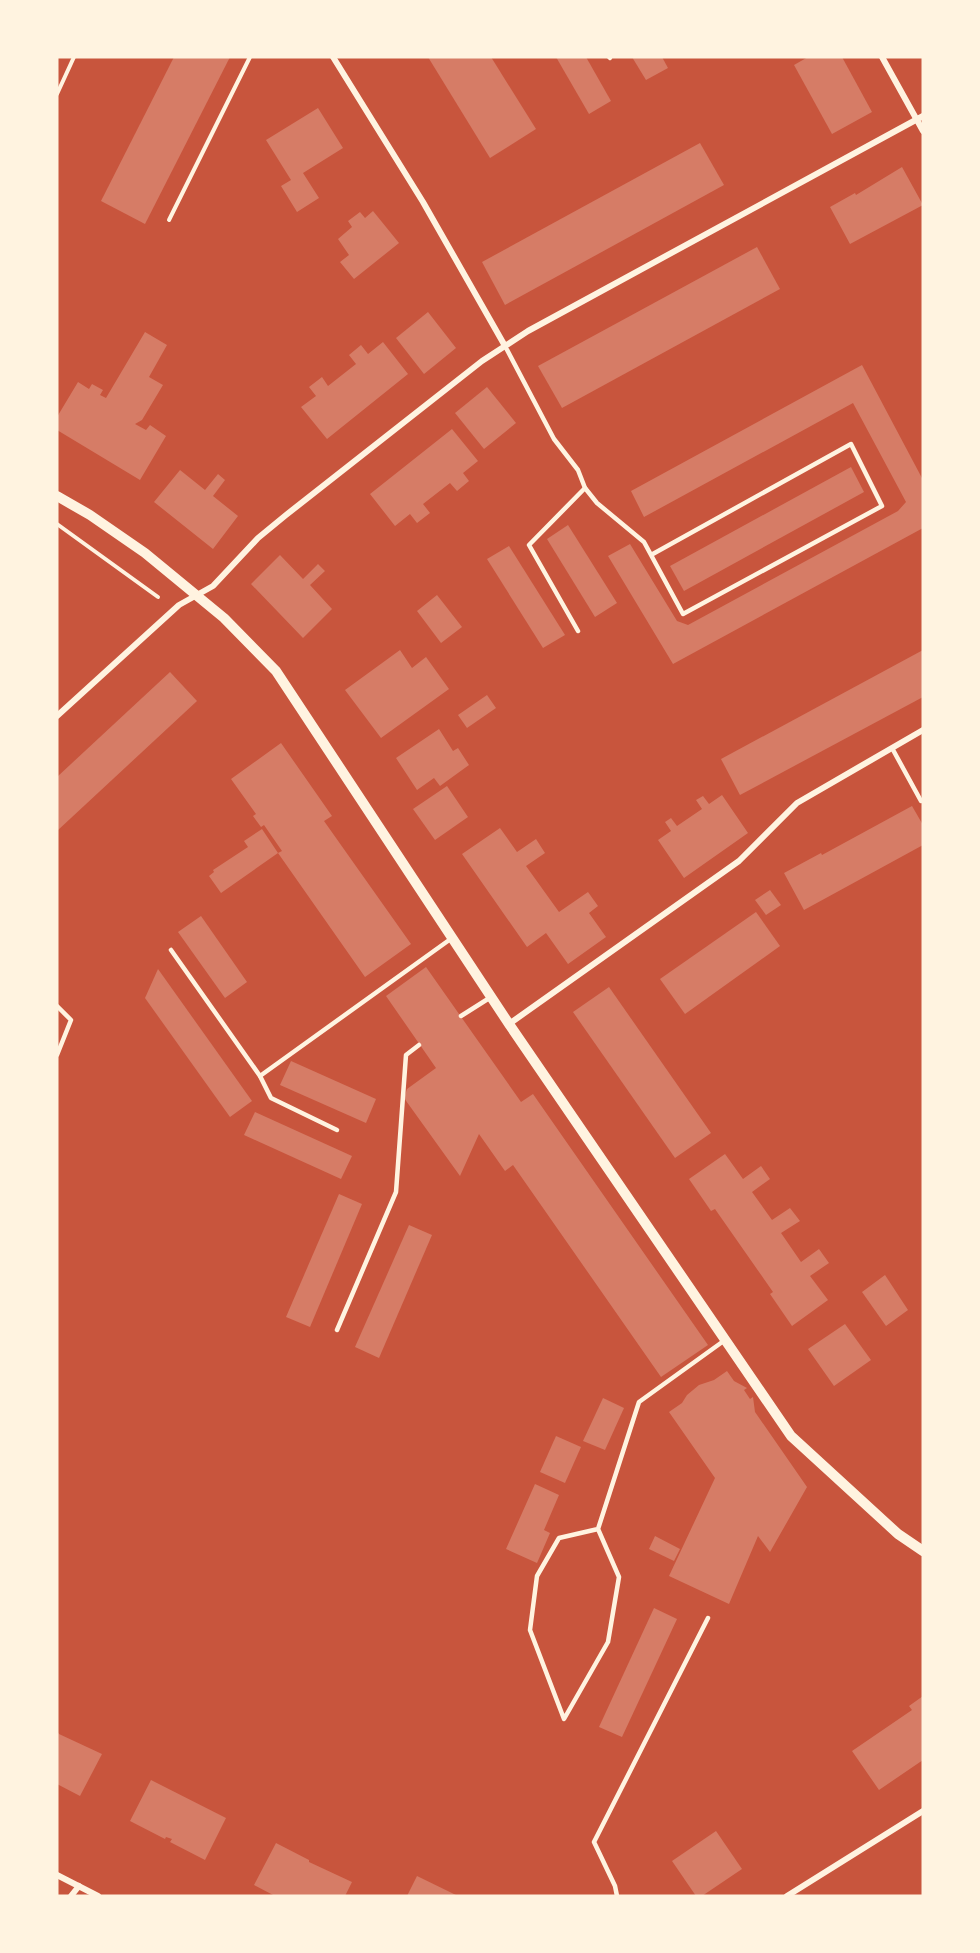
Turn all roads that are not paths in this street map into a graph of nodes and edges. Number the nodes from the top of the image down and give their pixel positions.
1 (333, 57) edge
2 (882, 57) edge
3 (920, 118) edge
4 (923, 131) edge
5 (505, 346) junction
6 (585, 488) junction
7 (57, 496) edge
8 (651, 555) junction
9 (196, 596) junction
10 (578, 631) dead end
11 (57, 716) edge
12 (923, 730) edge
13 (892, 748) junction
14 (921, 801) dead end
15 (452, 938) junction
16 (171, 950) dead end
17 (490, 997) junction
18 (57, 1006) edge
19 (461, 1016) dead end
20 (509, 1024) junction
21 (419, 1045) dead end
22 (57, 1055) edge
23 (260, 1076) junction
24 (337, 1130) dead end
25 (337, 1330) dead end
26 (726, 1340) junction
27 (598, 1528) junction
28 (923, 1551) edge
29 (708, 1618) dead end
30 (923, 1811) edge
31 (57, 1875) edge
32 (79, 1886) junction
33 (71, 1896) edge
34 (98, 1896) edge
35 (617, 1896) edge
36 (787, 1896) edge

1 - 5 street
2 - 3 street
3 - 4 street
3 - 5 street
5 - 6 lane
5 - 9 street
6 - 8 lane
6 - 10 lane
7 - 9 street
8 - 8 lane
9 - 11 street
9 - 15 street
12 - 13 street
13 - 14 lane
13 - 20 street
15 - 17 street
15 - 23 lane
16 - 23 lane
17 - 19 lane
17 - 20 street
18 - 22 lane
20 - 26 street
21 - 25 lane
23 - 24 lane
26 - 27 lane
26 - 28 street
27 - 27 lane
29 - 35 lane
30 - 36 street
31 - 32 street
32 - 33 street
32 - 34 street

